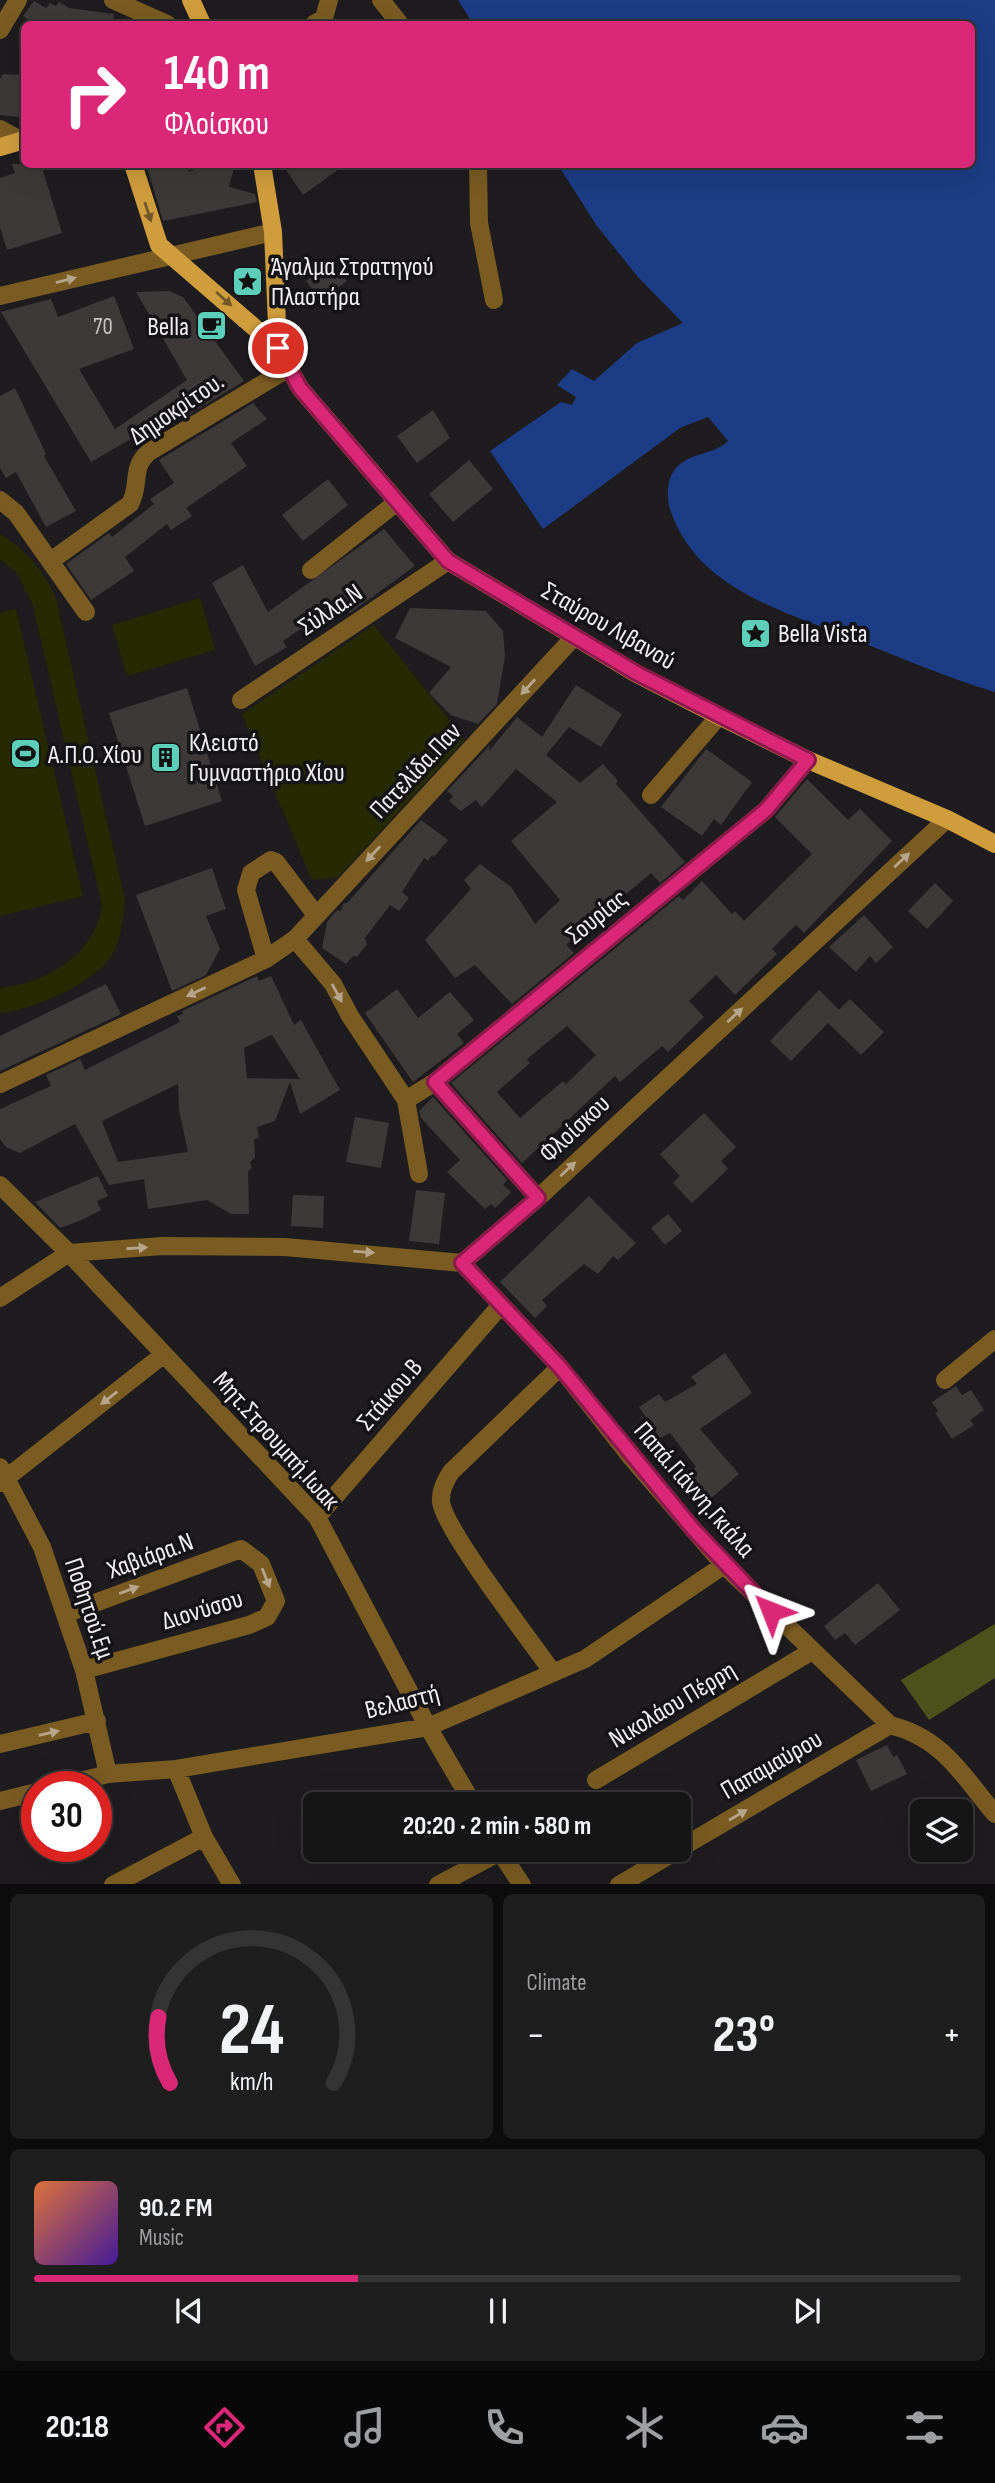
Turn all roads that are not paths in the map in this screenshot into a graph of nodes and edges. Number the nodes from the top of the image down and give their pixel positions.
1 (18, 0) edge
2 (113, 0) edge
3 (191, 0) edge
4 (381, 0) edge
5 (160, 21) edge
6 (200, 21) edge
7 (398, 21) edge
8 (0, 30) edge
9 (0, 130) edge
10 (21, 140) edge
11 (21, 142) edge
12 (0, 147) edge
13 (134, 168) edge
14 (263, 168) edge
15 (478, 168) edge
16 (273, 232) junction
17 (173, 254) junction
18 (0, 296) edge
19 (494, 300) dead end
20 (278, 348) junction
21 (289, 368) junction
22 (0, 500) edge
23 (397, 502) junction
24 (52, 560) junction
25 (448, 561) junction
26 (311, 570) dead end
27 (86, 612) dead end
28 (574, 637) junction
29 (241, 700) dead end
30 (719, 716) junction
31 (808, 760) junction
32 (651, 795) dead end
33 (947, 819) junction
34 (995, 844) edge
35 (316, 915) junction
36 (295, 939) junction
37 (265, 959) junction
38 (435, 1082) junction
39 (0, 1084) edge
40 (406, 1100) junction
41 (419, 1174) dead end
42 (0, 1185) edge
43 (538, 1198) junction
44 (69, 1253) junction
45 (462, 1263) junction
46 (0, 1298) edge
47 (501, 1306) junction
48 (995, 1339) edge
49 (163, 1355) junction
50 (560, 1367) junction
51 (945, 1380) dead end
52 (3, 1476) edge
53 (317, 1517) junction
54 (215, 1560) joint
55 (724, 1565) junction
56 (65, 1614) junction
57 (812, 1651) junction
58 (84, 1670) junction
59 (553, 1673) junction
60 (97, 1721) junction
61 (891, 1725) junction
62 (428, 1727) junction
63 (0, 1744) edge
64 (176, 1769) junction
65 (107, 1771) edge
66 (112, 1774) edge
67 (596, 1780) dead end
68 (465, 1792) edge
69 (21, 1796) edge
70 (0, 1801) edge
71 (995, 1814) edge
72 (204, 1837) junction
73 (691, 1841) edge
74 (480, 1862) edge
75 (507, 1862) edge
76 (657, 1862) edge
77 (115, 1884) edge
78 (231, 1884) edge
79 (440, 1884) edge
80 (521, 1884) edge
81 (621, 1884) edge

1 - 8 street
2 - 5 street
3 - 6 main road
4 - 7 street
9 - 10 street
11 - 12 main road
13 -> 17 main road
14 - 16 main road
15 - 19 street
16 - 17 street
16 - 20 main road
18 -> 17 street
17 -> 20 main road
20 - 21 main road, Σταύρου Λιβανού
21 - 23 main road, Σταύρου Λιβανού
21 - 24 street, Δημοκρίτου.
22 - 24 street
23 - 25 main road, Σταύρου Λιβανού
23 - 26 street
24 - 27 street
25 - 28 main road, Σταύρου Λιβανού
25 - 29 street, Σύλλα.Ν
28 - 30 main road, Σταύρου Λιβανού
28 -> 35 street, Πατελίδα.Παν
30 - 31 main road, Σταύρου Λιβανού
30 - 32 street
31 - 33 main road, Σταύρου Λιβανού
31 - 38 street, Σουρίας
33 - 34 main road, Σταύρου Λιβανού
43 -> 33 street, Φλοίσκου
35 - 36 street, Πατελίδα.Παν
35 - 37 street
36 - 37 street, Πατελίδα.Παν
36 -> 40 street
37 -> 39 street, Πατελίδα.Παν
38 - 40 street, Σουρίας
38 - 43 street
40 - 41 street
42 - 44 street, Μητ.Στρουμπή.Ιωακ
43 - 45 street, Φλοίσκου
44 -> 45 street
44 - 46 street
44 - 49 street, Μητ.Στρουμπή.Ιωακ
45 - 47 street, Παπά.Γιάννη.Γκιάλα
47 - 50 street, Παπά.Γιάννη.Γκιάλα
47 - 53 street, Στάικου.Β
48 - 51 street
49 -> 52 street
49 - 53 street, Μητ.Στρουμπή.Ιωακ
50 - 55 street, Παπά.Γιάννη.Γκιάλα
50 - 59 street
52 - 56 street, Ποθητού.Εμ
53 - 62 street, Μητ.Στρουμπή.Ιωακ
56 -> 54 street, Χαβιάρα.Ν
54 -> 58 street, Διονύσου
55 - 57 street, Παπά.Γιάννη.Γκιάλα
55 - 59 street, Βελαστή
56 - 58 street, Ποθητού.Εμ
57 - 61 street, Παπά.Γιάννη.Γκιάλα
57 - 67 street, Νικολάου Πέρρη
58 - 60 street, Ποθητού.Εμ
59 - 62 street, Βελαστή
63 -> 60 street
60 - 65 street, Ποθητού.Εμ
61 - 71 street, Παπά.Γιάννη.Γκιάλα
73 -> 61 street, Παπαμαύρου
62 - 64 street, Βελαστή
62 - 68 street, Μητ.Στρουμπή.Ιωακ
64 - 66 street, Βελαστή
64 - 72 street
69 - 70 street
72 - 77 street
72 - 78 street
74 - 79 street
75 - 80 street
76 - 81 street, Παπαμαύρου

